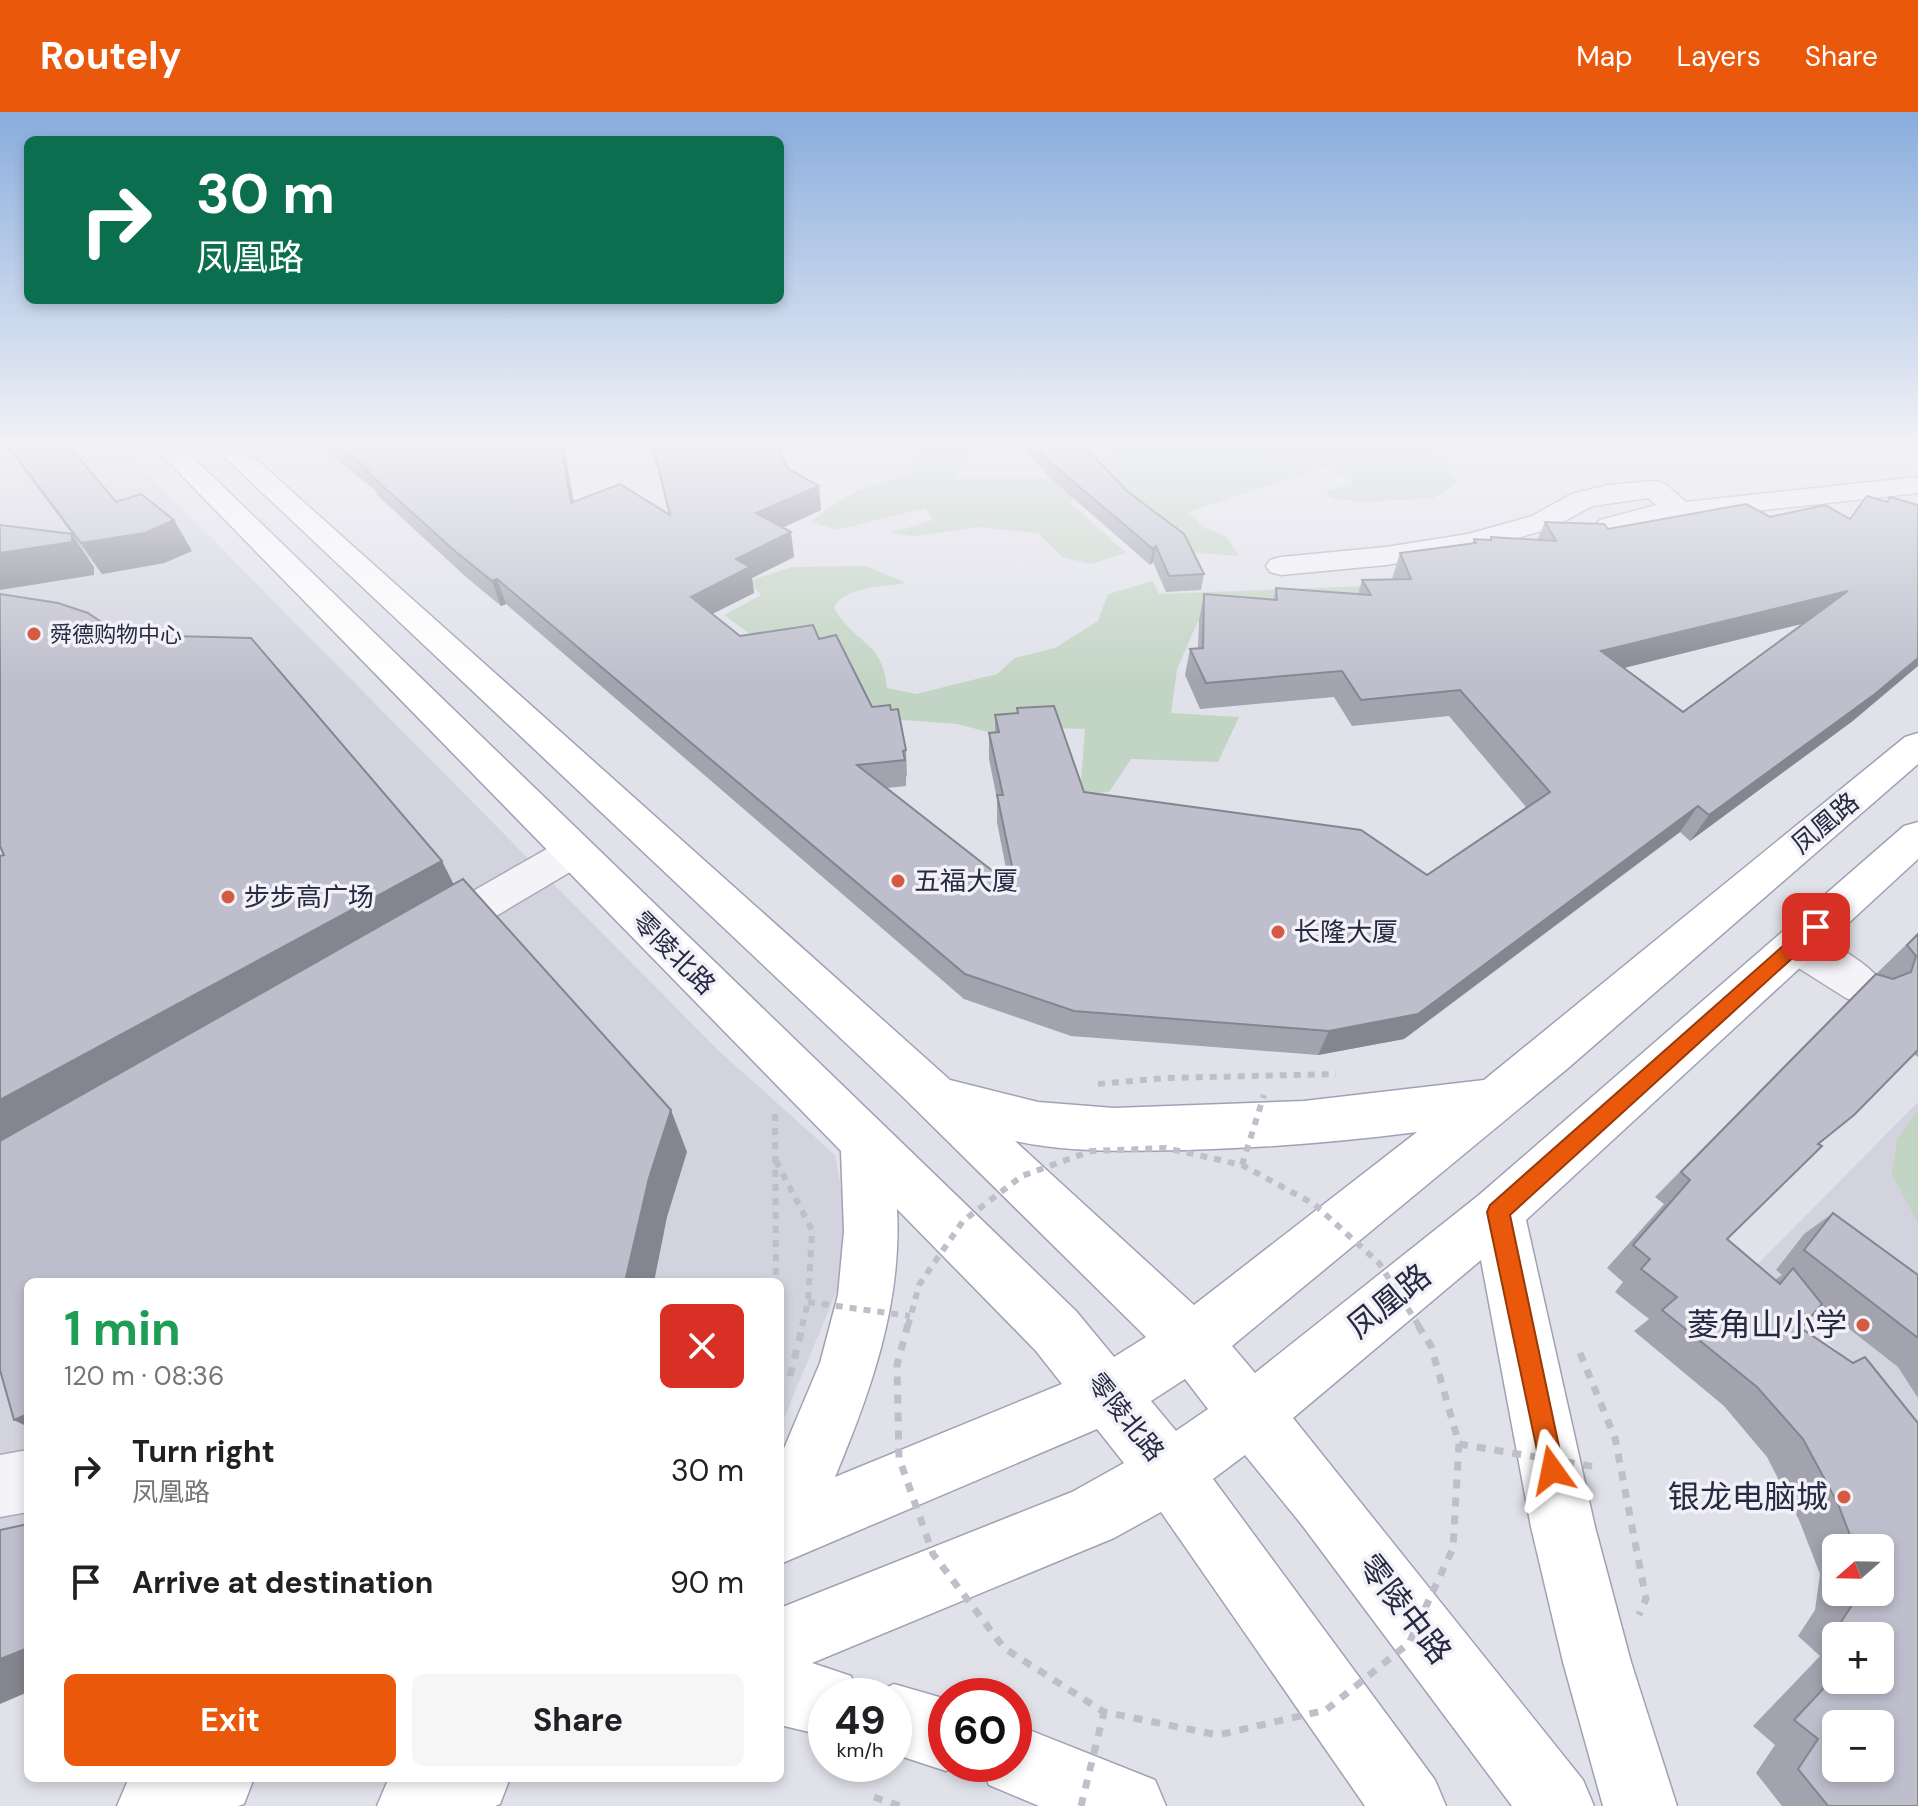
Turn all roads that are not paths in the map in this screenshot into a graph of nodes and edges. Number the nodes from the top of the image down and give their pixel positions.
1 (245, 525) edge
2 (312, 525) edge
3 (1531, 525) edge
4 (1612, 525) edge
5 (1597, 538) edge
6 (1281, 566) dead end
7 (1918, 745) edge
8 (1918, 836) edge
9 (573, 852) junction
10 (1796, 945) junction
11 (396, 954) edge
12 (1862, 986) edge
13 (934, 1096) junction
14 (1492, 1100) junction
15 (865, 1144) junction
16 (1498, 1212) junction
17 (1191, 1342) junction
18 (1109, 1394) junction
19 (1253, 1413) junction
20 (1170, 1472) junction
21 (24, 1482) edge
22 (0, 1486) edge
23 (784, 1516) edge
24 (784, 1530) edge
25 (784, 1640) edge
26 (784, 1691) edge
27 (808, 1697) edge
28 (1032, 1767) edge
29 (209, 1782) edge
30 (465, 1782) edge
31 (154, 1806) edge
32 (414, 1806) edge
33 (1129, 1806) edge
34 (1409, 1806) edge
35 (1557, 1806) edge
36 (1640, 1806) edge

1 - 9 main road, 零陵北路
2 - 13 main road
3 - 6 street
4 - 5 street
7 - 14 main road, 凤凰路
8 - 10 main road, 凤凰路
9 - 11 street
9 - 15 main road, 零陵北路
10 - 12 street
10 - 16 main road, 凤凰路
13 - 14 main road
13 - 17 main road
14 - 17 main road, 凤凰路
15 - 18 main road, 零陵北路
15 - 23 main road
16 - 19 main road, 凤凰路
16 - 36 main road
17 - 18 main road, 凤凰路
17 - 19 main road
18 - 20 main road, 零陵北路
18 - 24 main road, 凤凰路
19 - 20 main road, 凤凰路
19 - 35 main road, 零陵中路
20 - 25 main road, 凤凰路
20 - 34 main road
21 - 22 street
26 - 27 main road
28 - 33 main road
29 - 31 main road
30 - 32 main road

